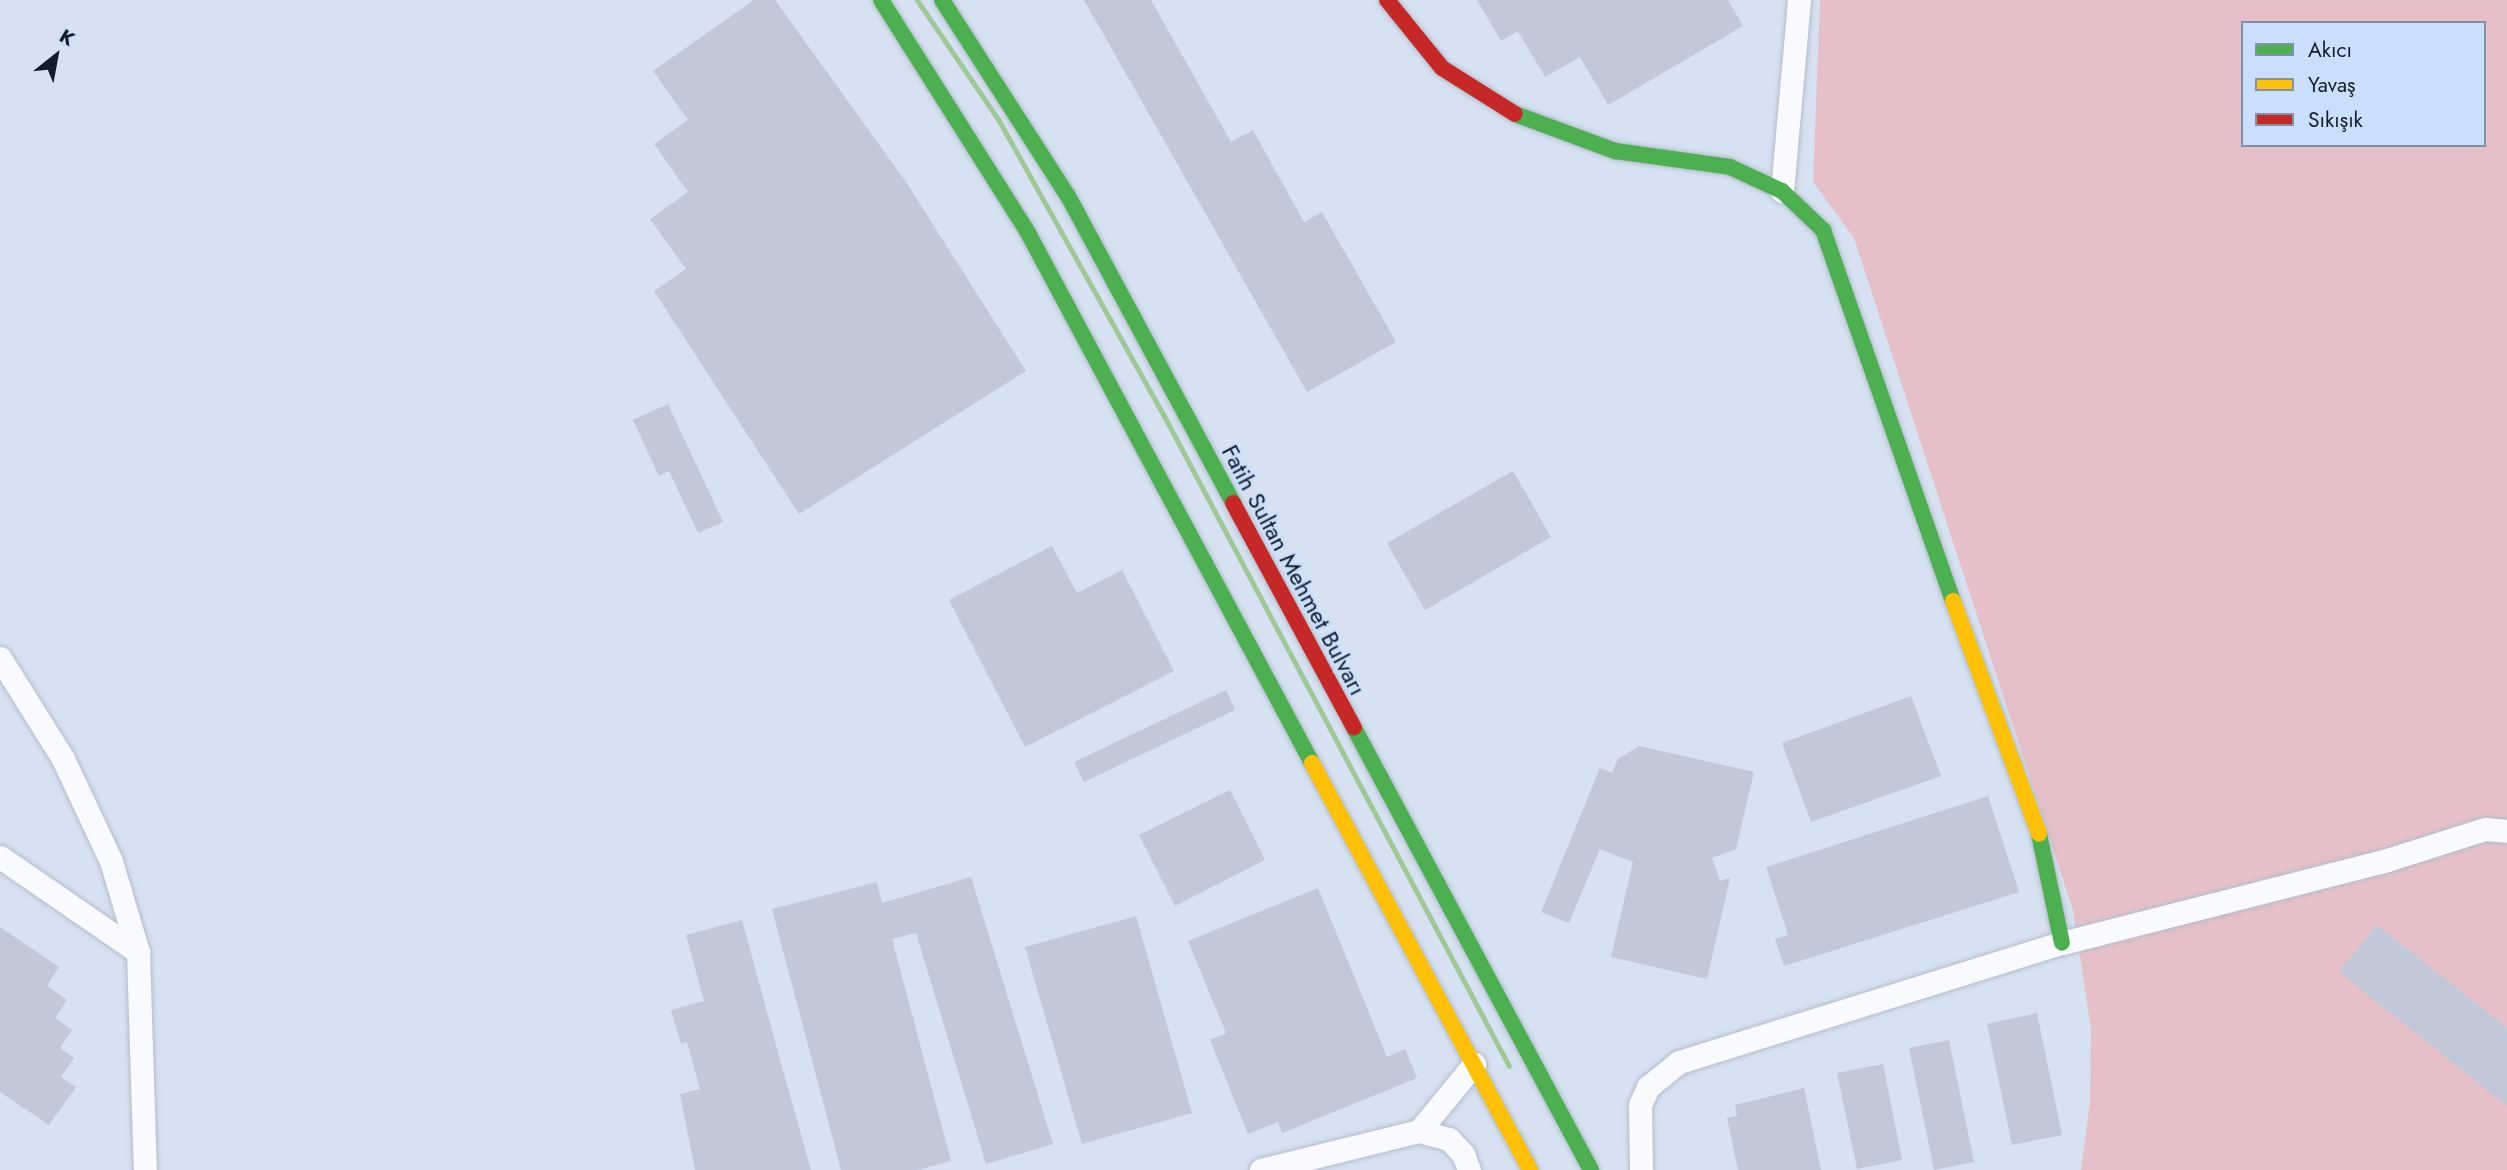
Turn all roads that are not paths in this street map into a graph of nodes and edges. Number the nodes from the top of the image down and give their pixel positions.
1 (881, 0) edge
2 (942, 0) edge
3 (1387, 0) edge
4 (1799, 0) edge
5 (1782, 191) junction
6 (0, 658) edge
7 (2507, 831) edge
8 (0, 858) edge
9 (2062, 943) junction
10 (138, 952) junction
11 (1474, 1064) junction
12 (1419, 1131) junction
13 (1511, 1134) junction
14 (1271, 1169) edge
15 (145, 1170) edge
16 (1469, 1170) edge
17 (1508, 1170) edge
18 (1530, 1170) edge
19 (1591, 1170) edge
20 (1642, 1170) edge

1 - 11 main road
2 - 19 main road, Fatih Sultan Mehmet Bulvarı
3 - 5 main road
4 - 5 street
5 - 9 main road
6 - 10 street
7 - 9 street
8 - 10 street
9 - 20 street
10 - 15 street
11 - 12 street
11 - 13 main road
12 - 14 street
12 - 16 street
13 - 17 main road
13 - 18 main road

